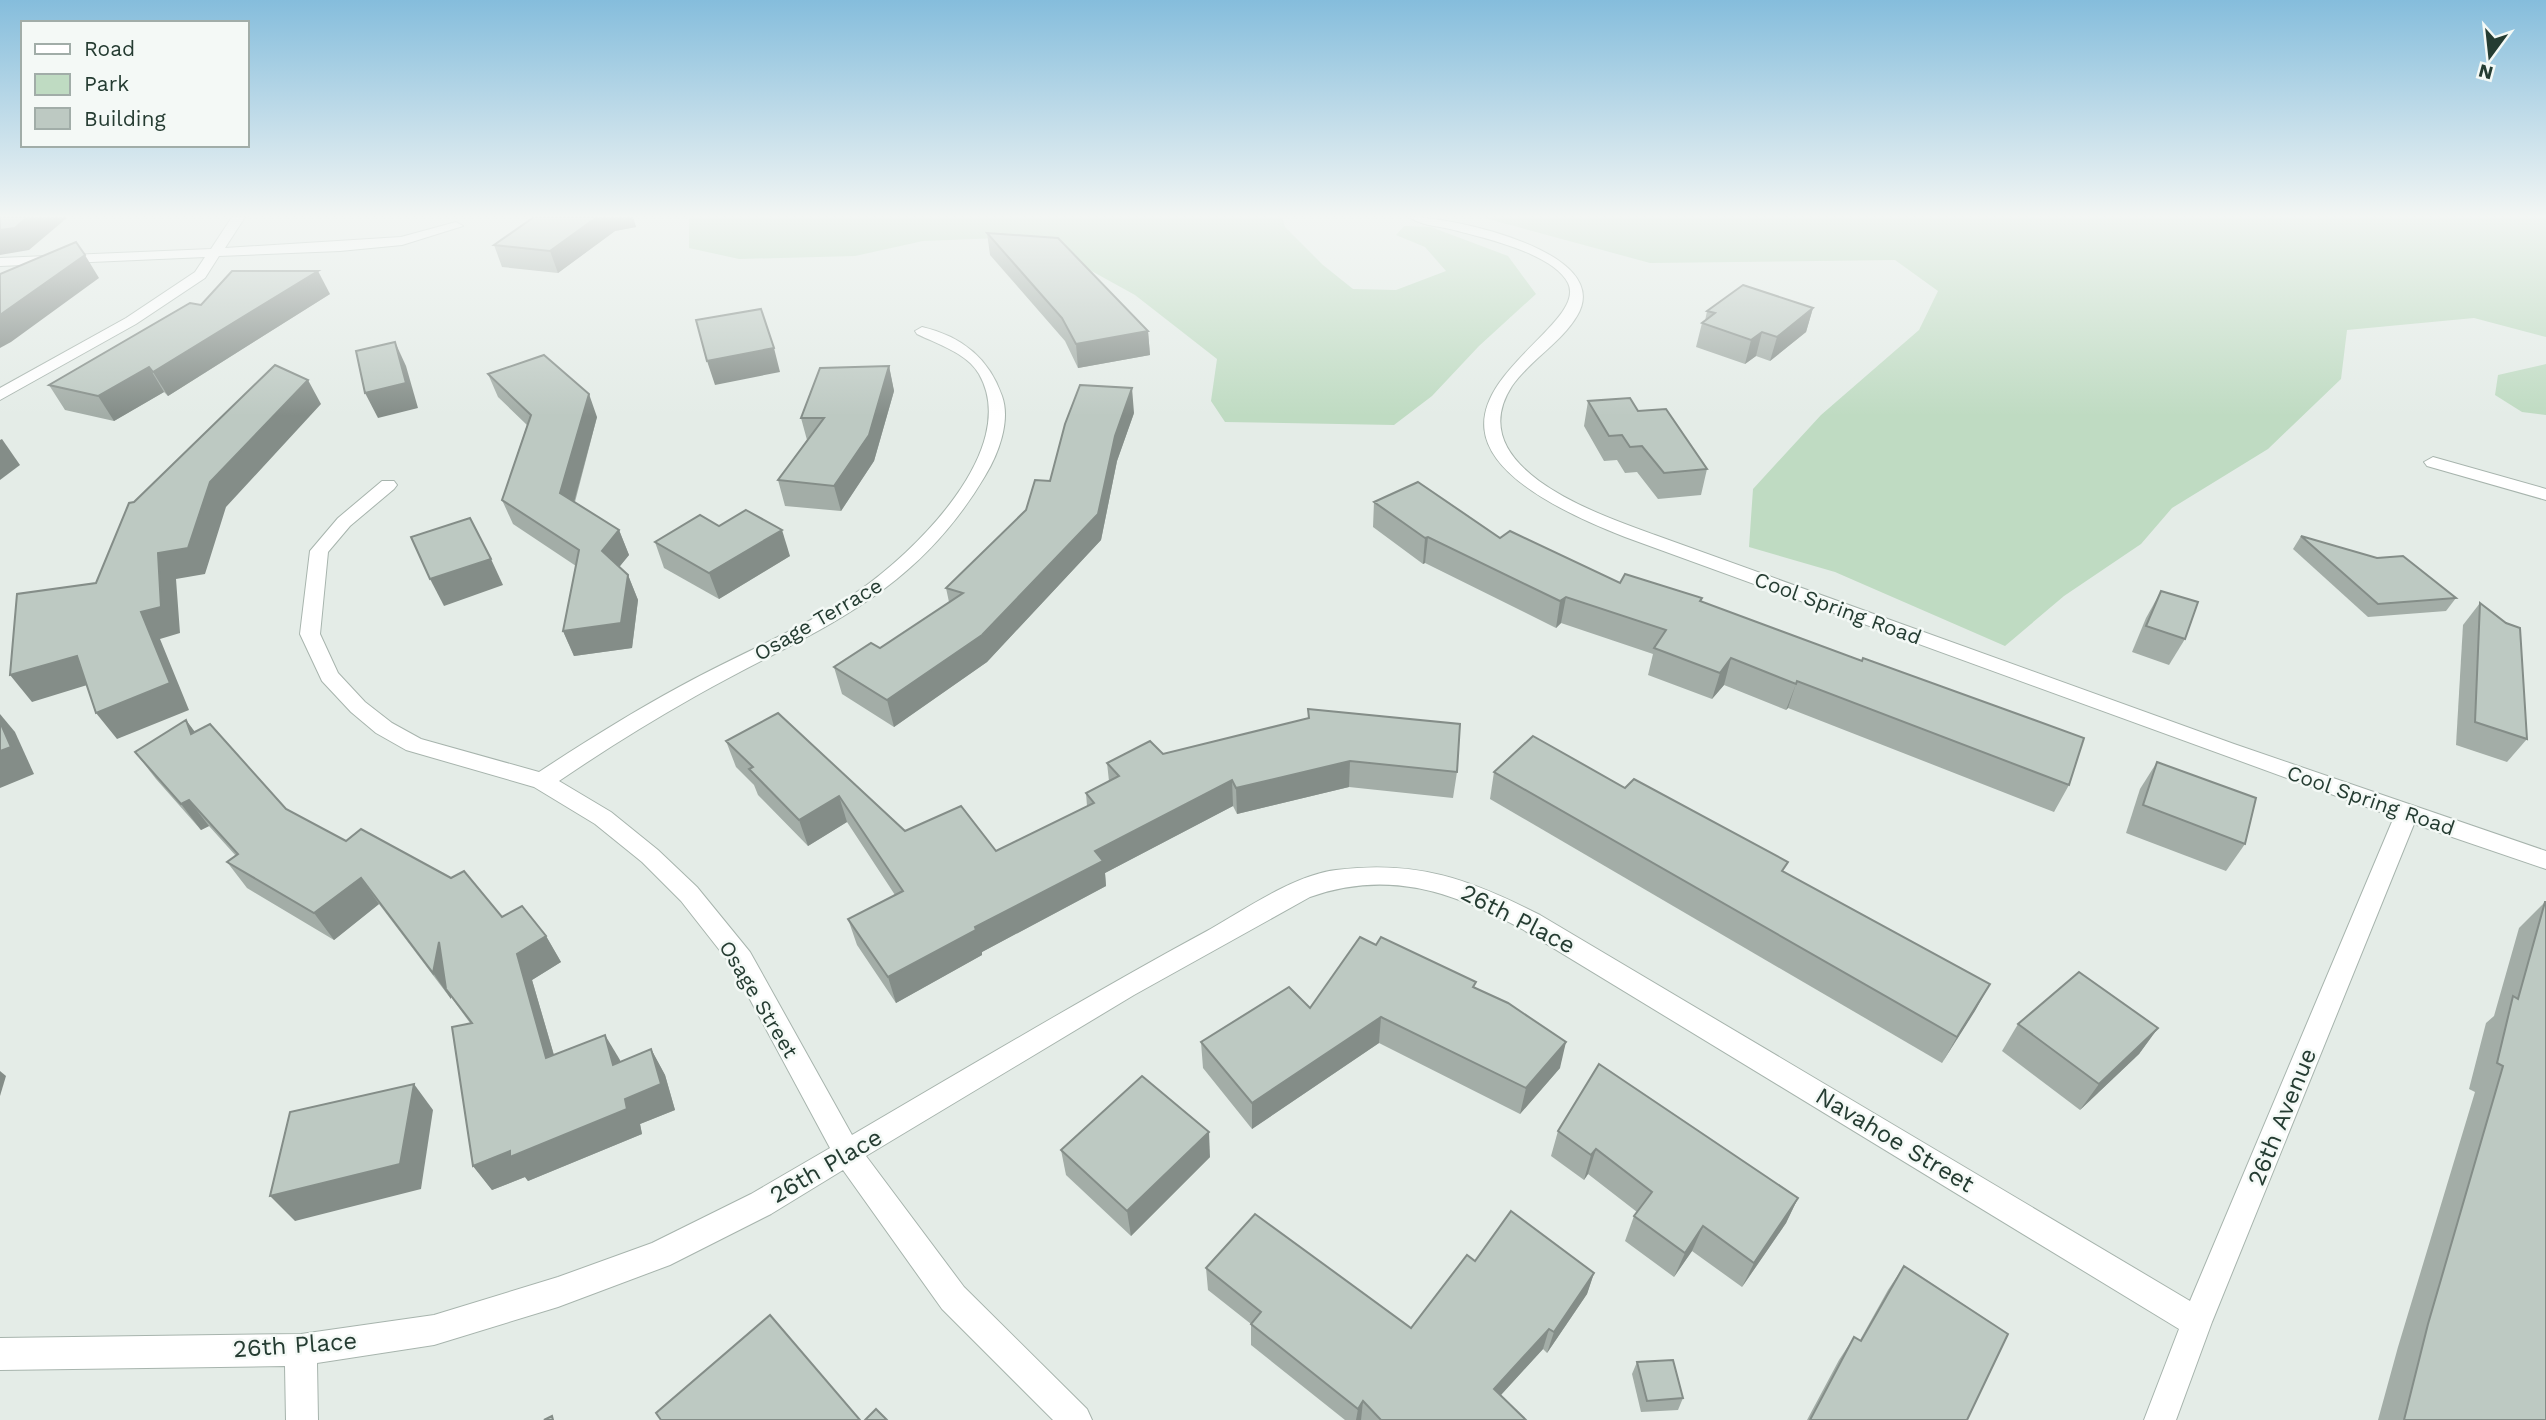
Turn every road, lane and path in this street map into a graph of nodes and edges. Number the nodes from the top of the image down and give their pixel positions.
1 (189, 283) edge
2 (1574, 283) edge
3 (922, 331) dead end
4 (0, 395) edge
5 (2433, 462) dead end
6 (388, 485) dead end
7 (2546, 495) edge
8 (542, 781) junction
9 (2407, 814) junction
10 (2546, 860) edge
11 (1594, 958) joint
12 (848, 1154) junction
13 (2197, 1322) junction
14 (301, 1350) junction
15 (0, 1354) edge
16 (302, 1420) edge
17 (1076, 1420) edge
18 (2160, 1420) edge

1 - 4 street
2 - 9 street, Cool Spring Road
3 - 8 street, Osage Terrace
5 - 7 street
6 - 8 street, Osage Street
8 - 12 street, Osage Street
9 - 10 street, Cool Spring Road
9 - 13 street, 26th Avenue
11 - 12 street, 26th Place
11 - 13 street, Navahoe Street
12 - 14 street, 26th Place
12 - 17 street, Osage Street
13 - 18 street, 26th Avenue
14 - 15 street, 26th Place
14 - 16 street

